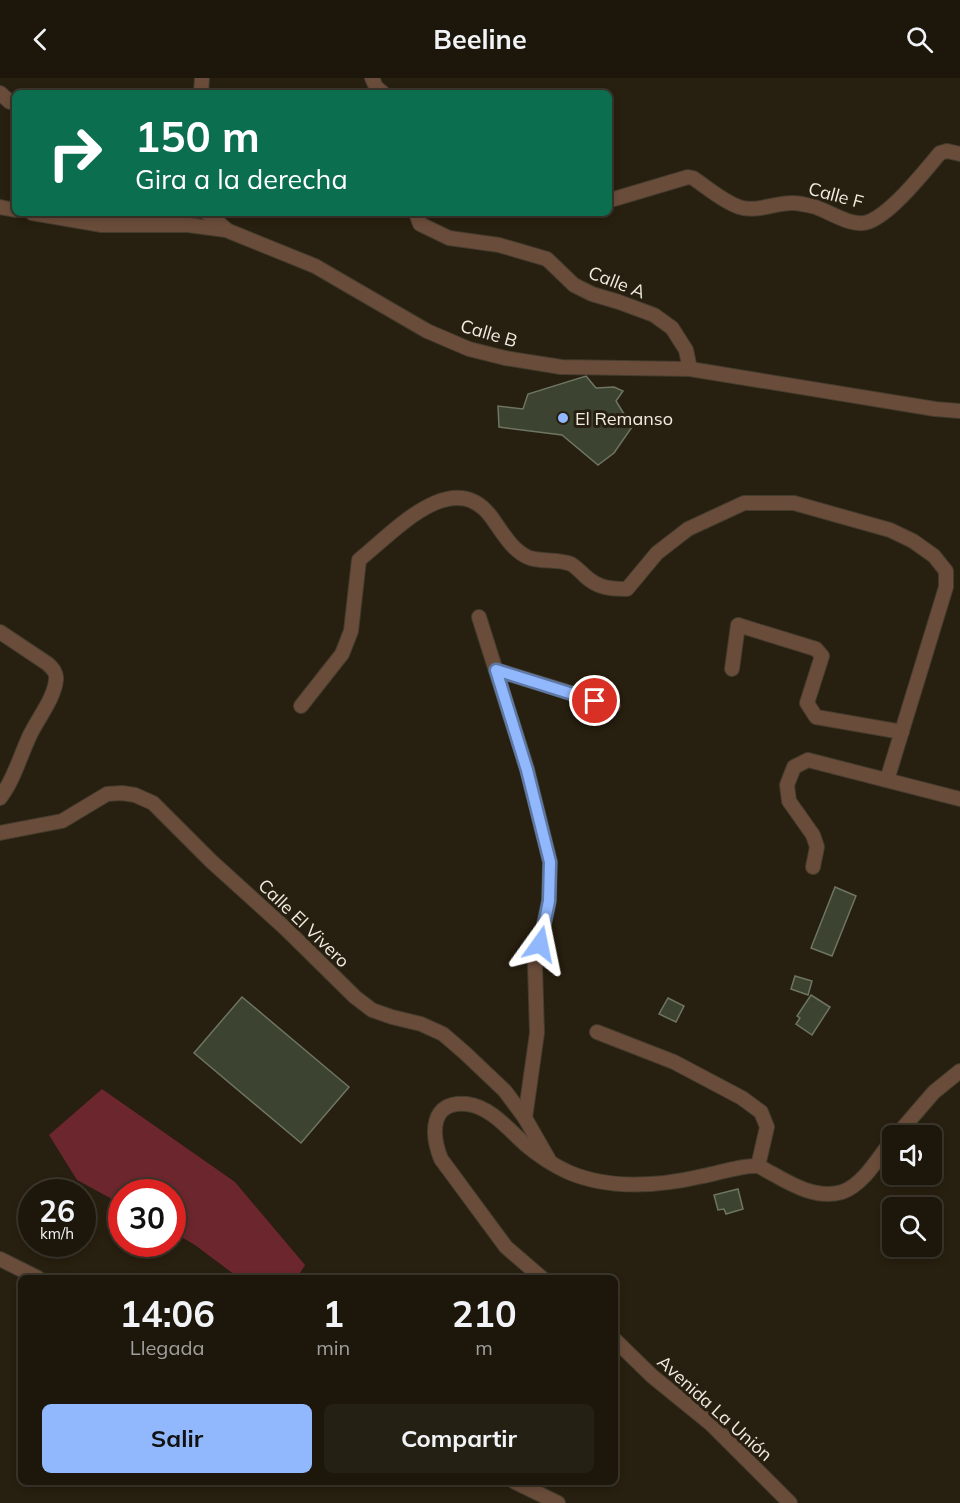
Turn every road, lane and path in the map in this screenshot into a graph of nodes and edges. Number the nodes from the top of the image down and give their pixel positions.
1 (960, 154) edge
2 (614, 199) dead end
3 (50, 216) edge
4 (210, 216) edge
5 (417, 216) edge
6 (226, 230) junction
7 (690, 369) junction
8 (960, 411) edge
9 (479, 617) dead end
10 (0, 632) edge
11 (732, 669) dead end
12 (496, 670) junction
13 (301, 706) dead end
14 (613, 706) dead end
15 (902, 732) junction
16 (887, 780) junction
17 (0, 798) edge
18 (960, 799) edge
19 (0, 833) edge
20 (813, 867) dead end
21 (597, 1032) dead end
22 (960, 1071) edge
23 (525, 1118) junction
24 (906, 1125) edge
25 (882, 1152) edge
26 (551, 1164) junction
27 (758, 1166) junction
28 (0, 1259) edge
29 (32, 1275) edge
30 (539, 1275) edge
31 (618, 1343) edge
32 (521, 1485) edge
33 (558, 1503) edge
34 (790, 1503) edge

1 - 2 street, Calle F
3 - 6 street, Calle B
4 - 6 street
5 - 7 street, Calle A
6 - 7 street, Calle B
7 - 8 street, Calle B
9 - 12 street
10 - 17 street
11 - 15 street
12 - 14 street
12 - 23 street
13 - 15 street
15 - 16 street
16 - 18 street
16 - 20 street
19 - 23 street, Calle El Vivero
21 - 27 street
22 - 24 street
23 - 26 street, Calle El Vivero
25 - 27 street
26 - 27 street
26 - 30 street
28 - 29 street
31 - 34 street, Avenida La Unión
32 - 33 street

